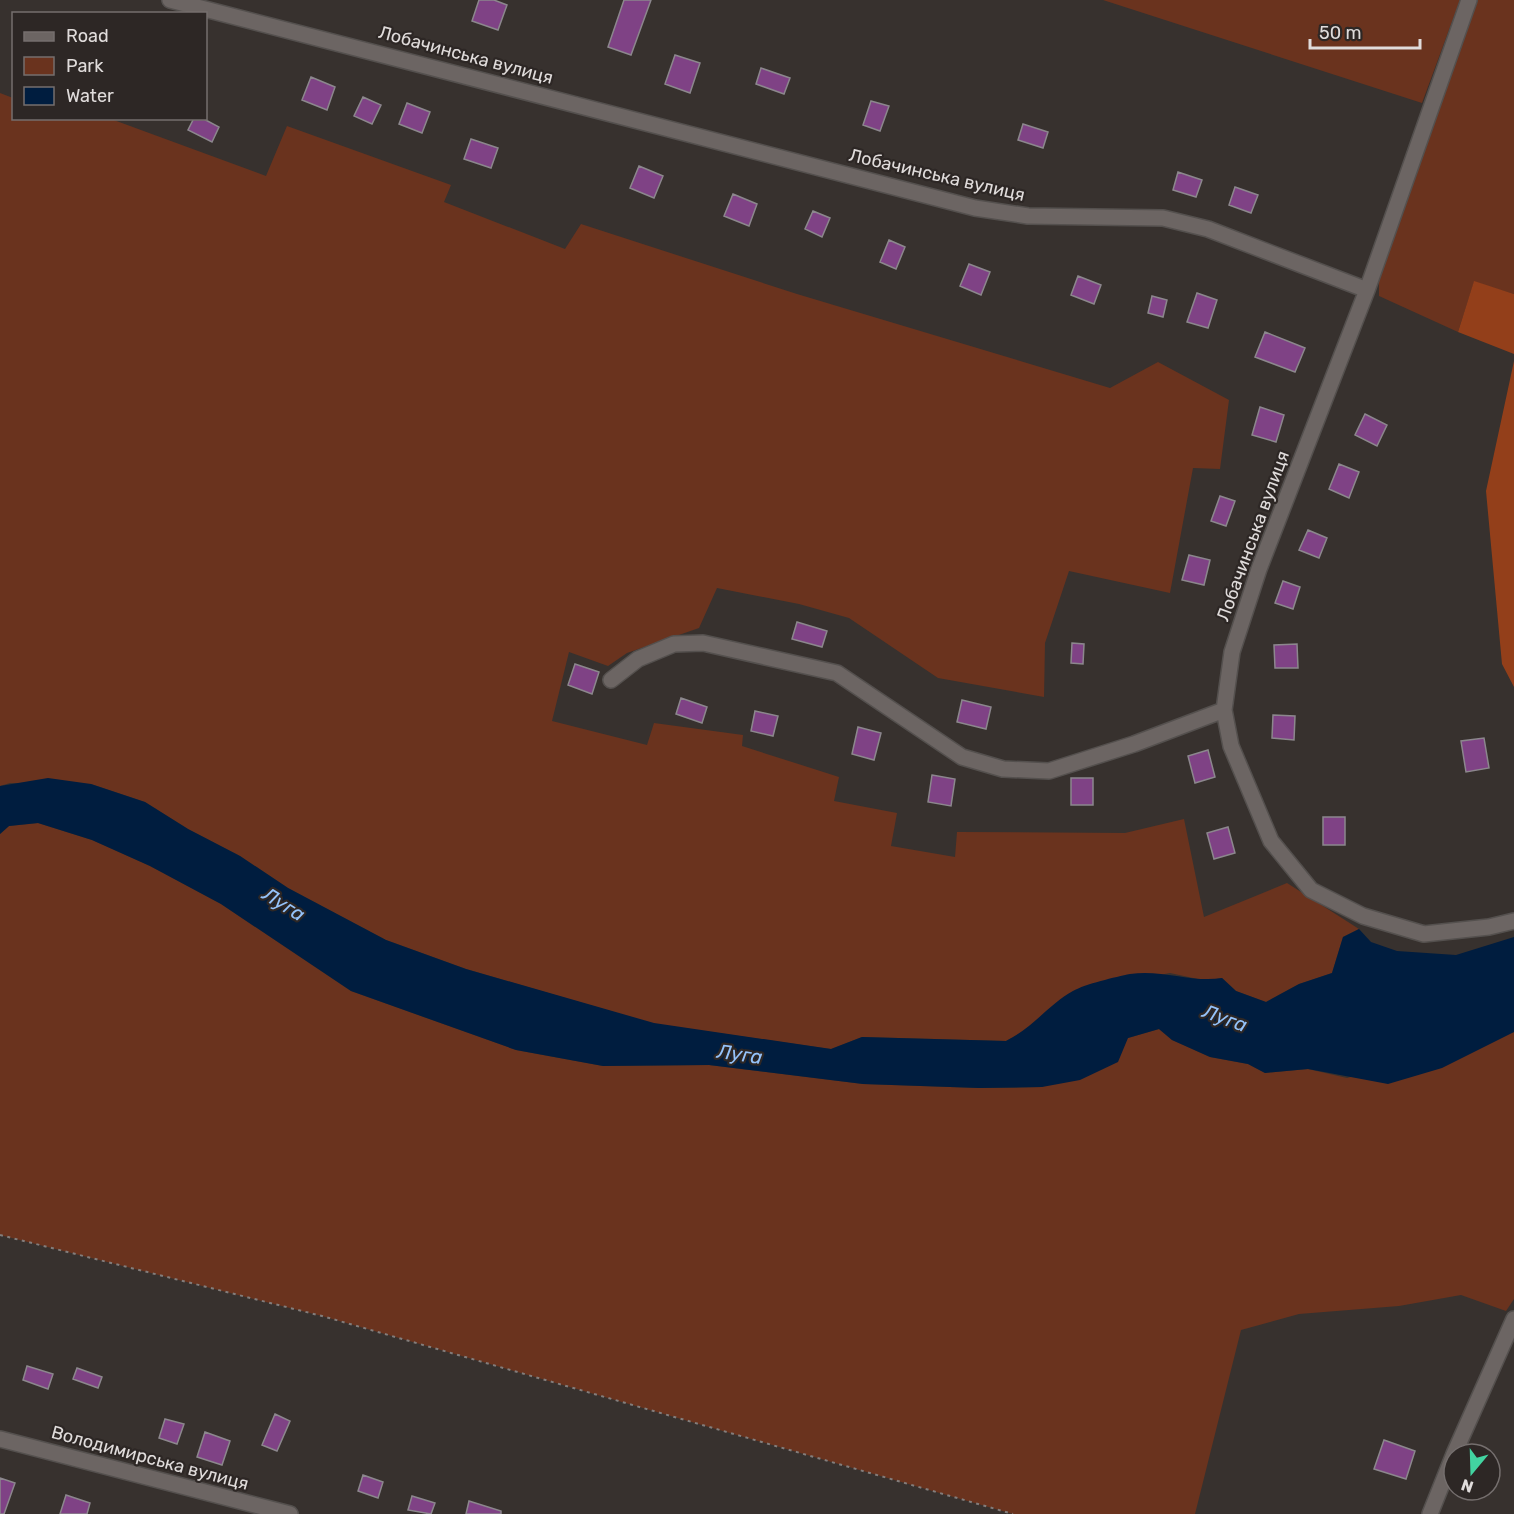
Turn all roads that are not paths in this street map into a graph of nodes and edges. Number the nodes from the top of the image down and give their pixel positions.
1 (170, 0) edge
2 (1469, 0) edge
3 (1367, 290) junction
4 (611, 680) dead end
5 (1224, 710) junction
6 (1514, 921) edge
7 (1514, 1319) edge
8 (0, 1439) edge
9 (1459, 1442) edge
10 (1442, 1484) edge
11 (290, 1514) edge
12 (1430, 1514) edge

1 - 3 street, Лобачинська вулиця
2 - 3 street
3 - 5 street, Лобачинська вулиця
4 - 5 street
5 - 6 street, Лобачинська вулиця
7 - 9 street
8 - 11 street, Володимирська вулиця
10 - 12 street

